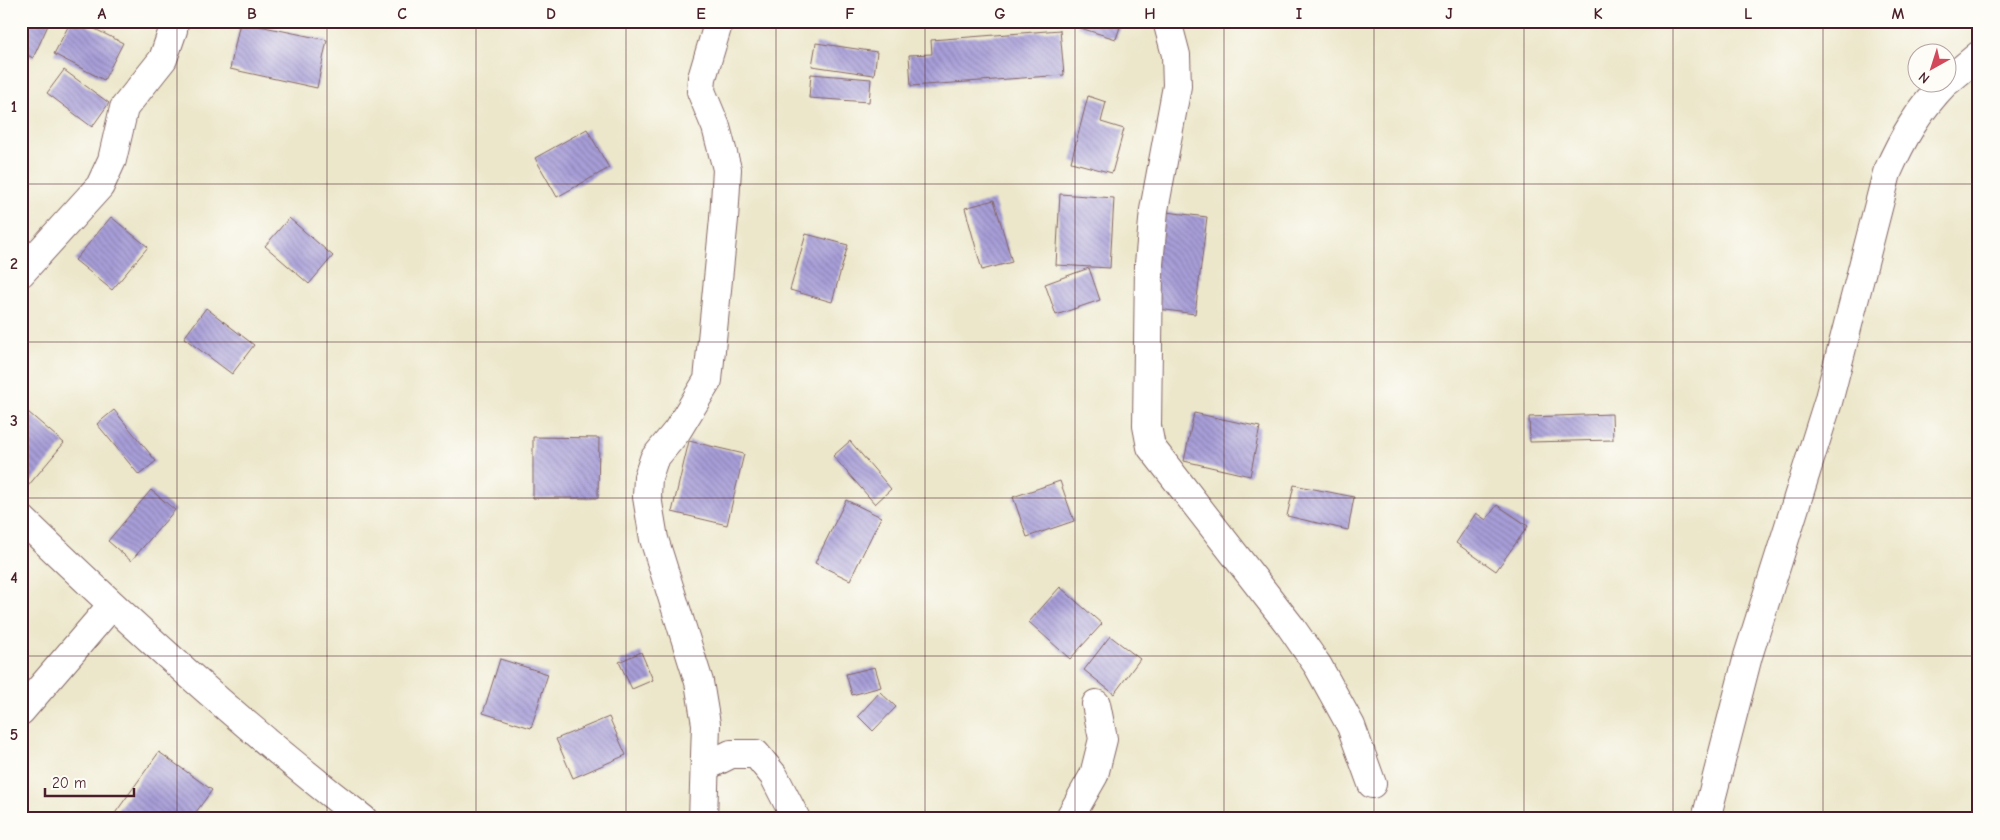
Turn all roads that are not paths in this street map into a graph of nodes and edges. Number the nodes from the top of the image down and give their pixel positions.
1 (174, 21) edge
2 (719, 21) edge
3 (1167, 21) edge
4 (1979, 55) edge
5 (1958, 73) edge
6 (1937, 92) edge
7 (21, 272) edge
8 (21, 518) edge
9 (112, 605) junction
10 (1096, 704) dead end
11 (21, 711) edge
12 (705, 767) junction
13 (1372, 784) dead end
14 (363, 819) edge
15 (703, 819) edge
16 (796, 819) edge
17 (1069, 819) edge
18 (1706, 819) edge

1 - 7 street
2 - 12 street
3 - 13 street
4 - 5 street
6 - 18 street
8 - 9 street
9 - 11 street
9 - 14 street
10 - 17 street
12 - 15 street
12 - 16 street

